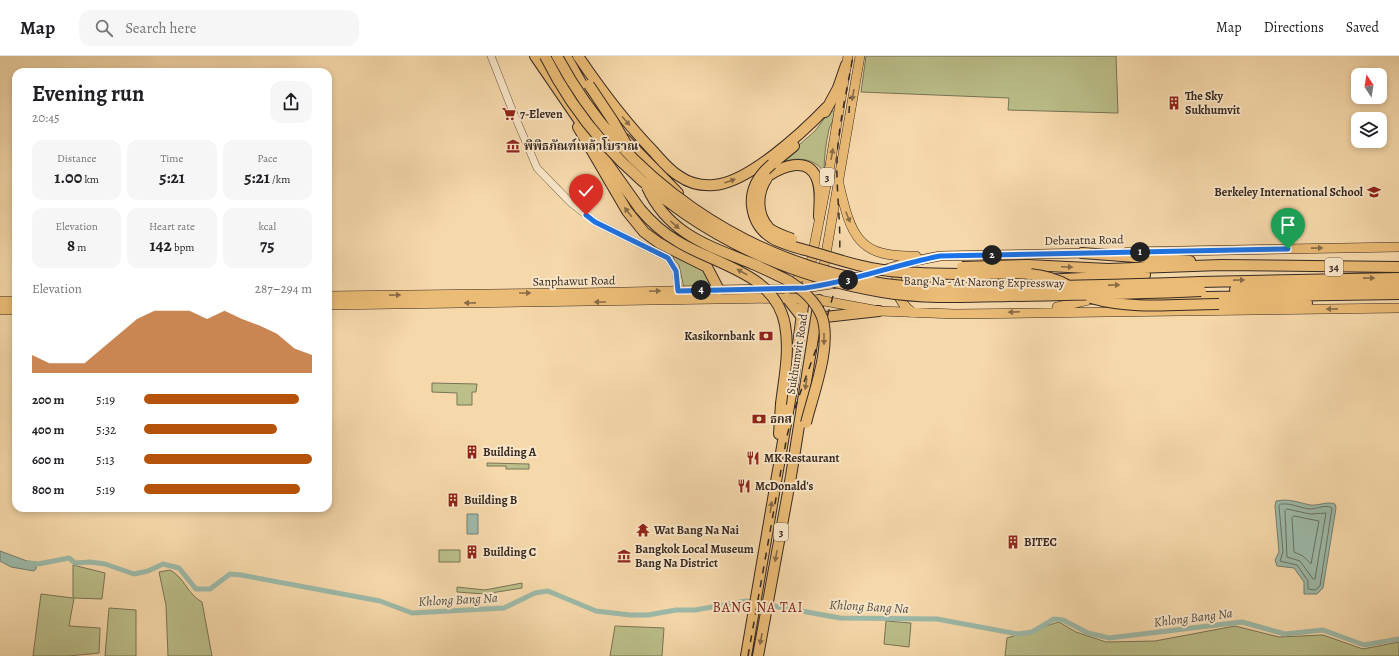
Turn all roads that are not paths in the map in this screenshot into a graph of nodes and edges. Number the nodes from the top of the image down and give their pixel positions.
1 (491, 56) edge
2 (535, 56) edge
3 (545, 56) edge
4 (557, 56) edge
5 (566, 56) edge
6 (572, 56) edge
7 (578, 56) edge
8 (860, 56) edge
9 (847, 60) edge
10 (565, 101) junction
11 (827, 107) junction
12 (585, 129) junction
13 (838, 179) junction
14 (819, 217) junction
15 (1399, 247) edge
16 (1082, 254) junction
17 (940, 256) junction
18 (909, 262) junction
19 (1221, 266) junction
20 (1270, 267) junction
21 (1399, 267) edge
22 (808, 272) junction
23 (1399, 278) edge
24 (821, 286) junction
25 (1200, 286) junction
26 (1399, 286) edge
27 (784, 288) junction
28 (805, 288) junction
29 (715, 290) junction
30 (678, 291) junction
31 (1399, 294) edge
32 (1347, 295) junction
33 (332, 296) edge
34 (563, 298) junction
35 (787, 298) junction
36 (804, 298) junction
37 (734, 299) junction
38 (1093, 299) junction
39 (371, 300) junction
40 (712, 300) junction
41 (819, 300) junction
42 (0, 301) edge
43 (12, 301) edge
44 (1307, 303) junction
45 (332, 305) edge
46 (1399, 308) edge
47 (0, 310) edge
48 (12, 310) edge
49 (1277, 310) junction
50 (1042, 311) junction
51 (879, 312) junction
52 (913, 313) junction
53 (802, 316) junction
54 (816, 318) junction
55 (780, 456) junction
56 (791, 476) junction
57 (746, 656) edge
58 (758, 656) edge

1 - 30 street
2 - 10 highway
3 - 25 highway, Bang Na - At Narong Expressway, bridge
4 -> 25 highway, Bang Na - At Narong Expressway, bridge
5 - 20 highway, bridge
6 -> 56 highway, bridge
7 -> 11 highway
8 -> 13 main road, Sukhumvit Road / 3
9 - 11 highway
14 -> 9 main road, Sukhumvit Road / 3
10 - 12 highway
29 -> 10 highway
11 - 44 highway, bridge
12 - 38 highway, bridge
55 -> 12 highway, bridge
13 -> 17 main road
13 - 24 main road, Sukhumvit Road / 3
14 -> 19 highway, bridge
14 - 22 main road, Sukhumvit Road / 3
16 -> 15 main road, Debaratna Road / 34
16 - 17 main road, Debaratna Road / 34
16 - 19 highway
17 - 18 main road, Debaratna Road / 34
18 - 24 main road, Debaratna Road / 34
18 - 52 main road
19 - 20 highway
20 - 21 highway, 34
22 - 27 main road
22 - 28 main road, Sukhumvit Road / 3
25 -> 23 highway
24 - 28 main road, Sanphawut Road
24 - 41 main road, Sukhumvit Road / 3
25 - 26 highway
27 - 28 main road, Sanphawut Road
27 - 29 main road, Sanphawut Road
28 - 36 main road, Sukhumvit Road / 3
29 - 30 main road, Sanphawut Road
29 - 37 main road
29 - 40 main road
34 -> 30 main road, Sanphawut Road
31 - 32 highway
32 - 38 highway
32 - 44 highway
33 - 39 main road, Sanphawut Road
34 - 39 main road, Sanphawut Road
40 -> 34 main road, Sanphawut Road
35 - 36 main road, Sanphawut Road
35 - 37 main road, Sanphawut Road
35 - 53 highway
36 - 41 main road, Sanphawut Road
36 - 53 highway, Sukhumvit Road / 3
37 - 40 main road, Sanphawut Road
38 - 50 main road
39 - 45 main road, Sanphawut Road
41 - 51 main road
41 - 54 highway, Sukhumvit Road / 3
42 - 43 main road
44 - 49 highway
46 -> 49 main road
47 - 48 main road
49 - 50 main road
50 -> 52 main road
51 - 52 main road
51 - 54 highway
53 - 55 highway, Sukhumvit Road / 3
54 -> 56 highway, Sukhumvit Road / 3
57 -> 55 highway, Sukhumvit Road / 3
56 -> 58 highway, Sukhumvit Road / 3

